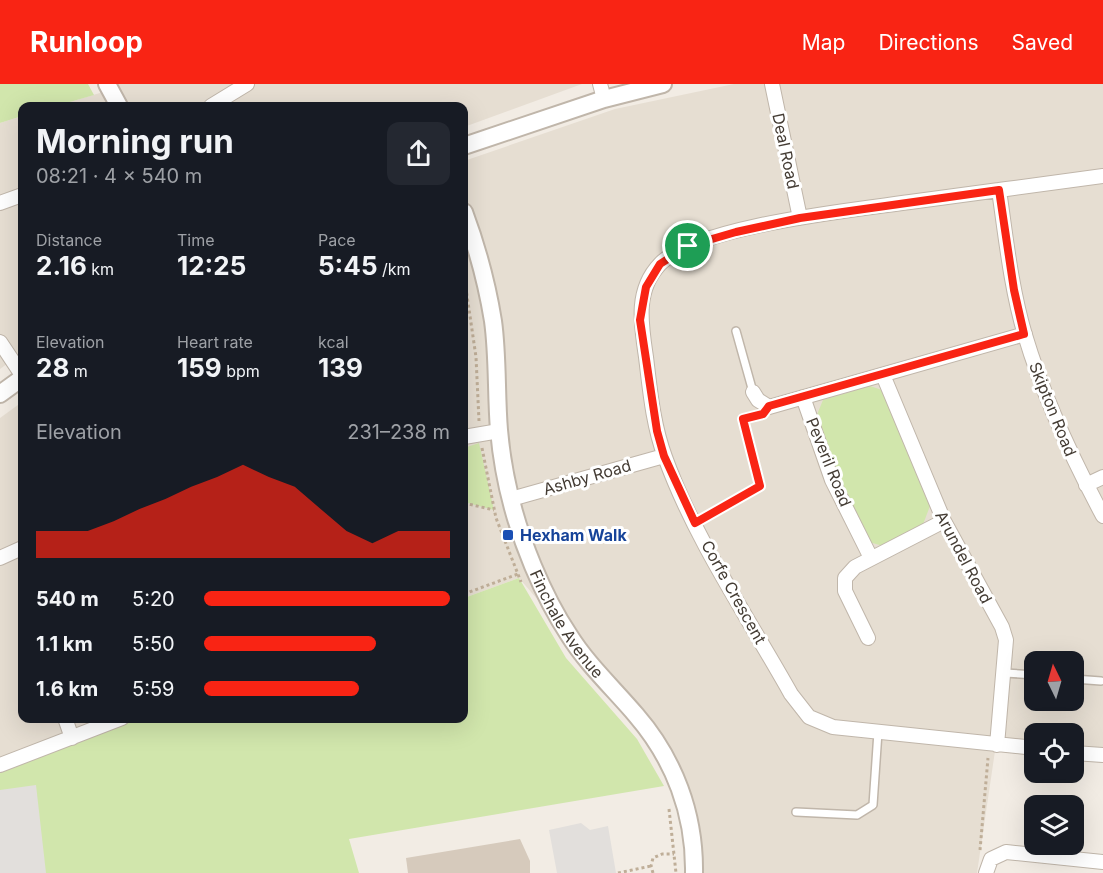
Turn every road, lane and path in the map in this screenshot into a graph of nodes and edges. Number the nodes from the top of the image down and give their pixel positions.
1 (107, 84) edge
2 (247, 84) edge
3 (663, 84) edge
4 (772, 84) edge
5 (602, 91) edge
6 (117, 102) edge
7 (218, 102) edge
8 (468, 144) edge
9 (1103, 176) edge
10 (999, 190) junction
11 (18, 196) edge
12 (0, 203) edge
13 (800, 218) junction
14 (468, 224) edge
15 (736, 331) dead end
16 (1024, 334) junction
17 (0, 342) edge
18 (18, 370) edge
19 (883, 375) junction
20 (18, 379) edge
21 (753, 392) joint
22 (0, 394) edge
23 (803, 397) junction
24 (769, 406) junction
25 (499, 431) junction
26 (468, 436) edge
27 (664, 456) junction
28 (1103, 477) edge
29 (1086, 485) junction
30 (511, 499) junction
31 (468, 504) edge
32 (494, 510) dead end
33 (1103, 516) edge
34 (944, 521) junction
35 (695, 523) junction
36 (18, 550) edge
37 (0, 558) edge
38 (872, 558) junction
39 (534, 568) junction
40 (468, 593) edge
41 (868, 638) dead end
42 (1005, 673) junction
43 (1024, 674) edge
44 (1084, 680) edge
45 (1101, 681) dead end
46 (67, 723) edge
47 (110, 723) edge
48 (878, 732) junction
49 (72, 738) junction
50 (994, 744) junction
51 (1024, 747) edge
52 (1084, 754) edge
53 (1103, 756) edge
54 (0, 765) edge
55 (796, 812) dead end
56 (674, 854) dead end
57 (1103, 862) edge
58 (651, 866) junction
59 (986, 871) edge
60 (618, 873) edge
61 (653, 873) edge
62 (694, 873) edge

1 - 6 street
2 - 7 street
3 - 5 street
4 - 13 street, Deal Road
5 - 8 street
9 - 10 street, Corfe Crescent
10 - 13 street, Corfe Crescent
10 - 16 street, Skipton Road
11 - 12 street
13 - 27 street, Corfe Crescent
14 - 25 street, Finchale Avenue
15 - 21 lane
16 - 19 street
16 - 29 street, Skipton Road
17 - 18 street
19 - 23 street
19 - 34 street, Arundel Road
20 - 22 street
21 - 24 street
23 - 24 street
23 - 38 street, Peveril Road
24 - 35 path
25 - 26 street
25 - 30 street, Finchale Avenue
27 - 30 street, Ashby Road
27 - 35 street, Corfe Crescent
28 - 29 street
29 - 33 street, Skipton Road
30 - 39 street, Finchale Avenue
31 - 32 path
34 - 38 street
34 - 42 street, Arundel Road
35 - 48 street, Corfe Crescent
36 - 37 street
38 - 41 street
39 - 40 path
39 - 62 street, Finchale Avenue
42 - 43 lane
42 - 50 street, Arundel Road
44 - 45 lane
46 - 49 street
47 - 49 street
48 - 50 street, Corfe Crescent
48 - 55 lane
49 - 54 street
50 - 51 street, Corfe Crescent
50 - 59 path
52 - 53 street
56 - 58 path
57 - 59 street
58 - 60 path
58 - 61 path

